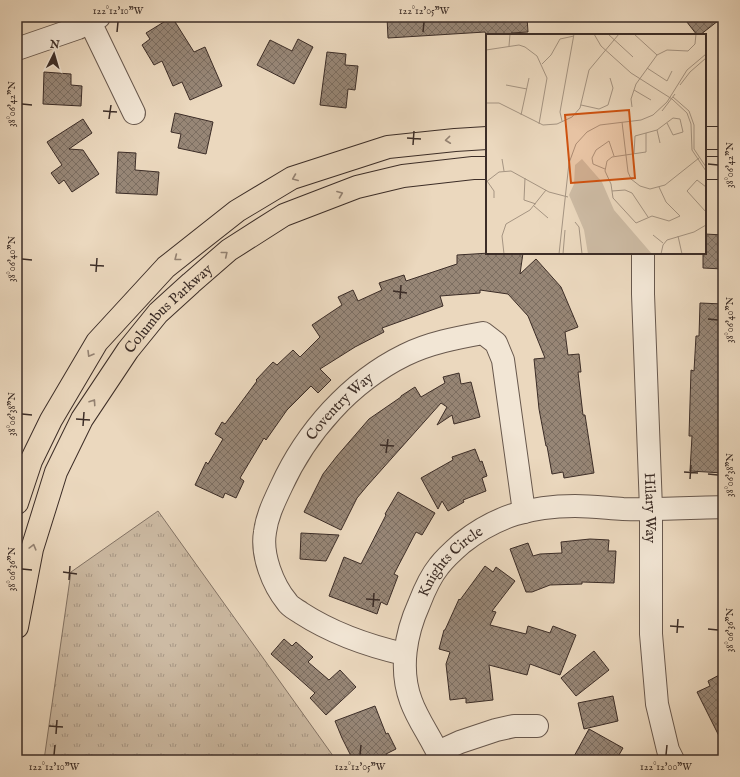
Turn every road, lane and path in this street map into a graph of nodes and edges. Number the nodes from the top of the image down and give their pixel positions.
1 (95, 20) edge
2 (17, 49) edge
3 (134, 113) dead end
4 (486, 138) edge
5 (706, 138) edge
6 (723, 138) edge
7 (486, 168) edge
8 (706, 168) edge
9 (723, 168) edge
10 (643, 254) edge
11 (17, 503) edge
12 (723, 508) edge
13 (651, 509) junction
14 (524, 512) junction
15 (17, 627) edge
16 (404, 654) junction
17 (537, 726) dead end
18 (439, 756) edge
19 (673, 760) edge

1 - 2 street
1 - 3 street
4 -> 11 main road, Columbus Parkway
5 - 6 main road
15 -> 7 main road, Columbus Parkway
8 - 9 main road
10 - 13 street, Hilary Way
12 - 13 street, Knights Circle
13 - 14 street, Knights Circle
13 - 19 street, Hilary Way
14 - 16 street, Knights Circle
14 - 16 street, Coventry Way
16 - 18 street, Knights Circle
17 - 18 street

